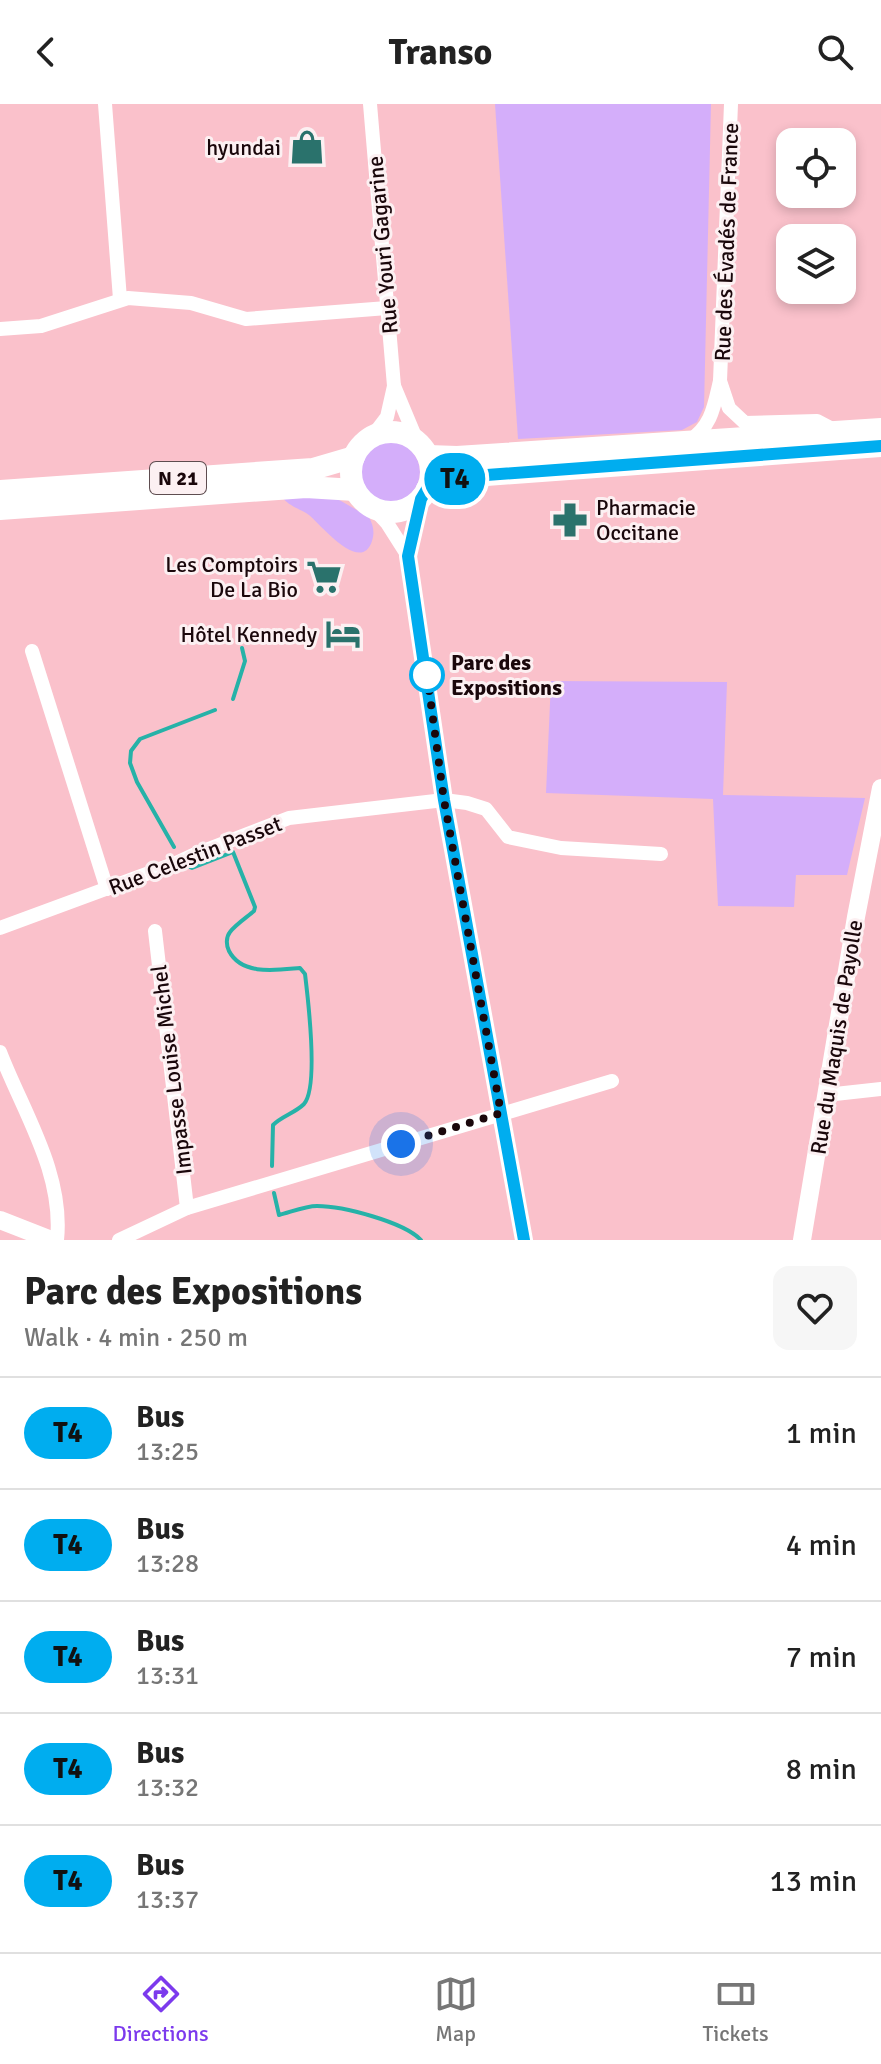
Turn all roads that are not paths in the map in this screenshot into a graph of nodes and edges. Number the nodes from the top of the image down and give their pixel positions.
1 (105, 104) edge
2 (370, 104) edge
3 (731, 104) edge
4 (120, 299) junction
5 (387, 308) junction
6 (0, 329) edge
7 (720, 381) junction
8 (394, 386) junction
9 (881, 429) edge
10 (838, 432) junction
11 (371, 438) junction
12 (687, 442) junction
13 (881, 446) edge
14 (422, 448) junction
15 (354, 457) junction
16 (355, 490) junction
17 (0, 491) edge
18 (424, 494) junction
19 (0, 509) edge
20 (374, 509) junction
21 (408, 556) junction
22 (32, 651) dead end
23 (881, 788) edge
24 (444, 800) junction
25 (661, 854) dead end
26 (107, 889) junction
27 (0, 928) edge
28 (155, 931) dead end
29 (0, 1052) edge
30 (612, 1081) dead end
31 (881, 1089) edge
32 (826, 1095) junction
33 (501, 1113) junction
34 (187, 1208) junction
35 (0, 1220) edge
36 (54, 1240) edge
37 (119, 1240) edge
38 (524, 1240) edge
39 (802, 1240) edge

1 - 4 street
2 - 5 street, Rue Youri Gagarine
3 - 7 street, Rue des Évadés de France
4 - 5 street
4 - 6 street
5 - 8 street, Rue Youri Gagarine
7 - 10 street, Rue des Évadés de France
7 - 12 street, Rue des Évadés de France
8 - 11 street, Rue Youri Gagarine
8 - 14 street, Rue Youri Gagarine
9 - 10 main road
10 - 12 main road
11 - 14 main road
11 - 15 main road
12 - 14 main road
13 - 18 main road
14 - 18 main road
15 - 16 main road
15 - 17 main road, N 21
16 - 19 main road, N 21
16 - 20 main road
18 - 20 main road
18 - 21 street
20 - 21 street
21 - 24 street
22 - 26 street
23 - 32 street, Rue du Maquis de Payolle
24 - 25 street, Rue Celestin Passet
24 - 26 street, Rue Celestin Passet
24 - 33 street
26 - 27 street, Rue Celestin Passet
28 - 34 street, Impasse Louise Michel
29 - 36 street
30 - 33 street
31 - 32 street
32 - 39 street, Rue du Maquis de Payolle
33 - 34 street
33 - 38 street
34 - 37 street
35 - 36 street

